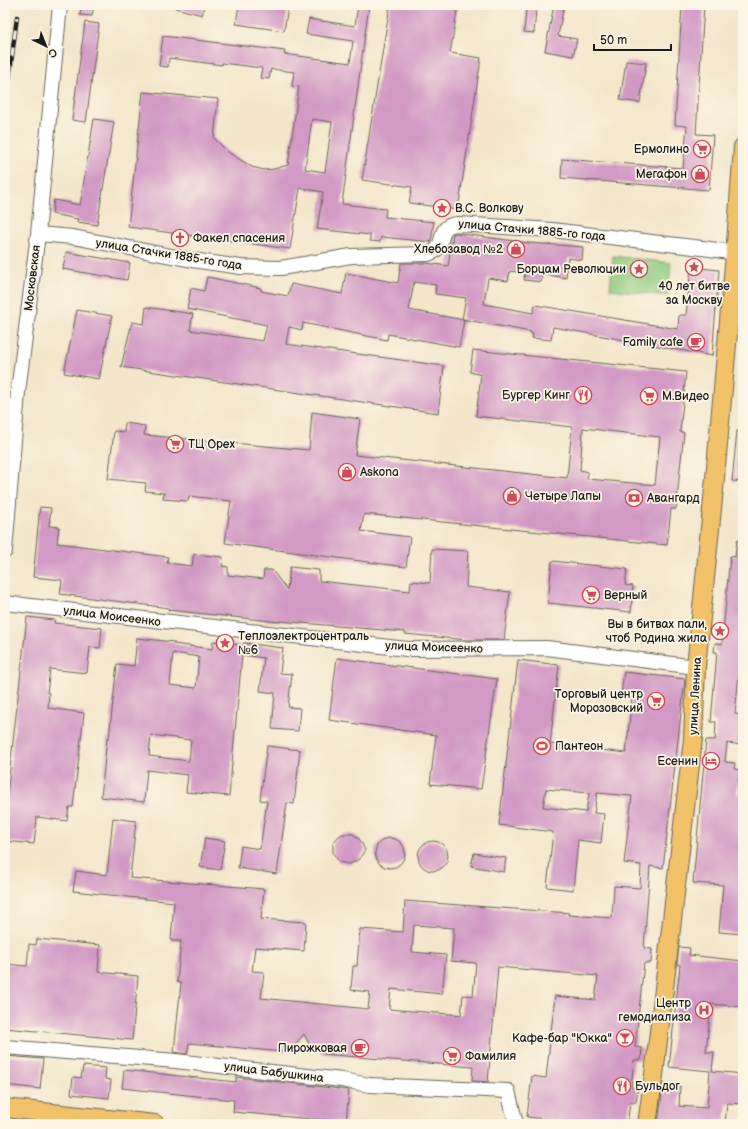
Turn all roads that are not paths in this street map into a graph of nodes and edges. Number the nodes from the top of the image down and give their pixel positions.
1 (60, 5) edge
2 (743, 147) edge
3 (38, 234) junction
4 (739, 256) edge
5 (5, 551) edge
6 (5, 603) edge
7 (696, 667) junction
8 (5, 1047) edge
9 (5, 1108) edge
10 (155, 1124) edge
11 (516, 1124) edge
12 (647, 1124) edge

1 - 3 street, Московская
2 - 4 main road, улица Ленина
3 - 4 street, улица Стачки 1885-го года
3 - 5 street, Московская
4 - 7 main road, улица Ленина
6 - 7 street, улица Моисеенко
7 - 12 main road, улица Ленина
8 - 11 street, улица Бабушкина
9 - 10 main road

